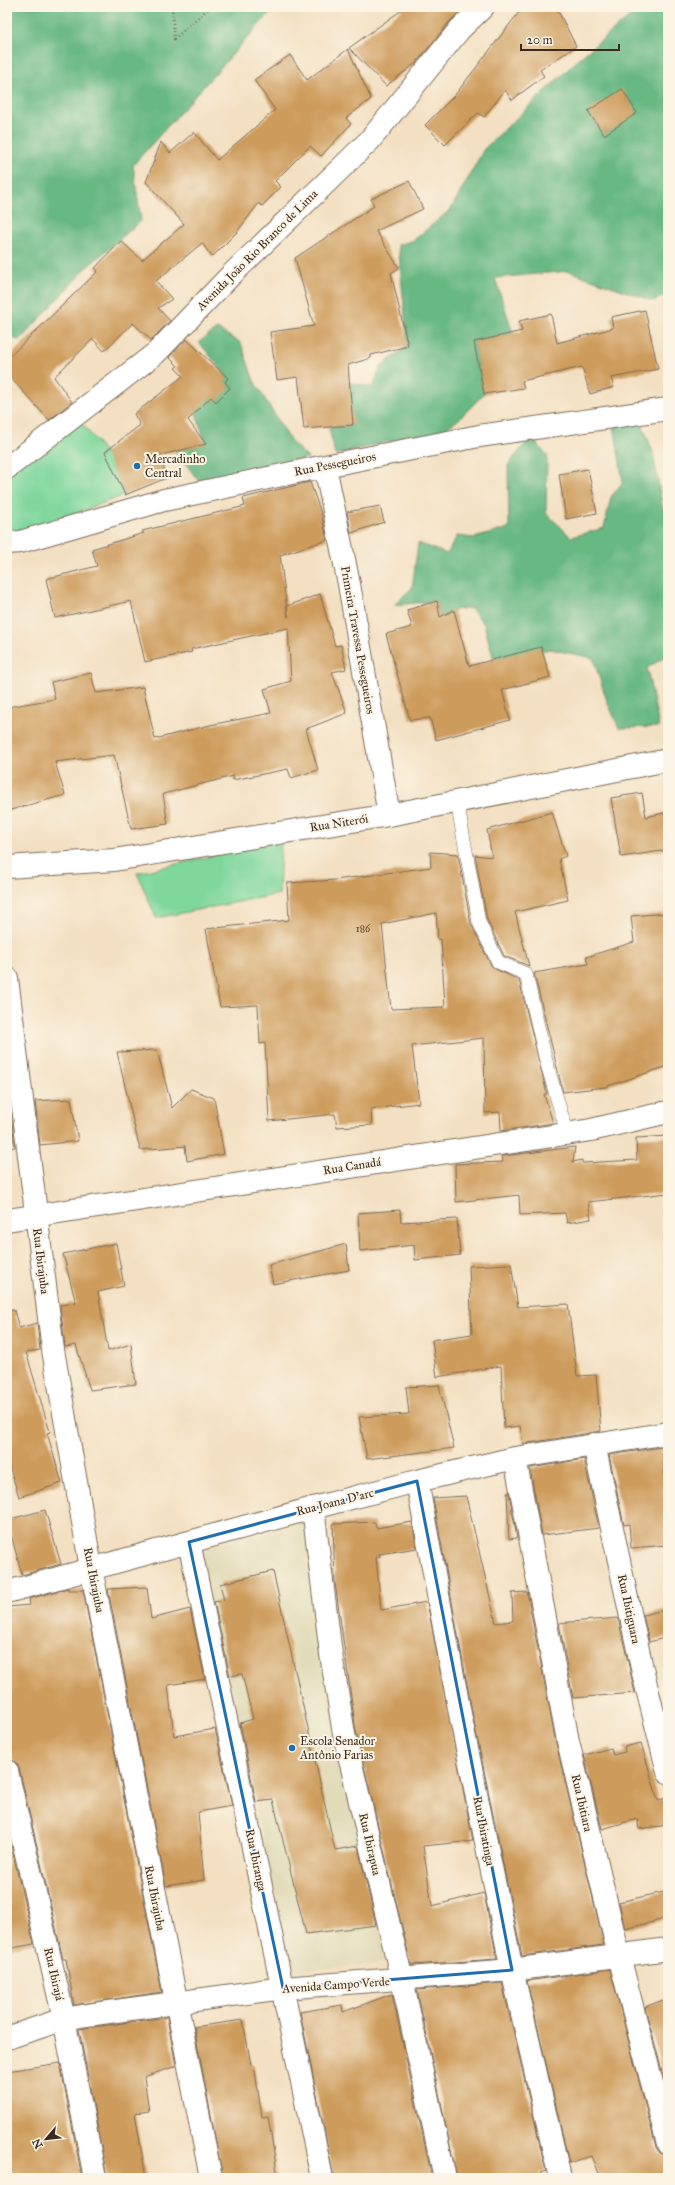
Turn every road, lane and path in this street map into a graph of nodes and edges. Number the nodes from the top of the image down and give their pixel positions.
1 (172, 7) edge
2 (210, 7) edge
3 (483, 7) edge
4 (7, 135) edge
5 (11, 139) dead end
6 (668, 409) edge
7 (325, 466) junction
8 (7, 468) edge
9 (7, 543) edge
10 (668, 760) edge
11 (456, 802) junction
12 (389, 815) junction
13 (7, 867) edge
14 (7, 978) edge
15 (668, 1112) edge
16 (567, 1133) junction
17 (36, 1216) junction
18 (7, 1220) edge
19 (668, 1434) edge
20 (594, 1444) junction
21 (515, 1458) junction
22 (417, 1481) junction
23 (313, 1508) junction
24 (189, 1542) junction
25 (91, 1568) junction
26 (7, 1592) edge
27 (7, 1771) edge
28 (668, 1772) edge
29 (668, 1949) edge
30 (619, 1956) junction
31 (512, 1970) junction
32 (402, 1980) junction
33 (283, 1988) junction
34 (176, 2003) junction
35 (64, 2019) junction
36 (7, 2038) edge
37 (668, 2144) edge
38 (95, 2178) edge
39 (211, 2178) edge
40 (322, 2178) edge
41 (445, 2178) edge
42 (560, 2178) edge

1 - 2 path
3 - 8 street, Avenida João Rio Branco de Lima
4 - 5 path
6 - 7 street, Rua Pessegueiros
7 - 9 street, Rua Pessegueiros
7 - 12 street, Primeira Travessa Pessegueiros
10 - 11 street, Rua Niterói
11 - 12 street, Rua Niterói
11 - 16 lane
12 - 13 street, Rua Niterói
14 - 17 street, Rua Ibirajuba
15 - 16 street, Rua Canadá
16 - 17 street, Rua Canadá
17 - 18 street, Rua Canadá
17 - 25 street, Rua Ibirajuba
19 - 20 street, Rua Joana D'arc
20 - 21 street, Rua Joana D'arc
20 - 28 street, Rua Ibitiguara
21 - 22 street, Rua Joana D'arc
21 - 30 street, Rua Ibitiara
22 - 23 street, Rua Joana D'arc
22 - 31 street, Rua Ibiratinga
23 - 24 street, Rua Joana D'arc
23 - 32 street, Rua Ibirapua
24 - 25 street, Rua Joana D'arc
24 - 33 street, Rua Ibiranga
25 - 26 street, Rua Joana D'arc
25 - 34 street, Rua Ibirajuba
27 - 35 street, Rua Ibirajá
29 - 30 street, Avenida Campo Verde
30 - 31 street, Avenida Campo Verde
30 - 37 street, Rua Ibitiara
31 - 32 street, Avenida Campo Verde
31 - 42 street, Rua Ibiratinga
32 - 33 street, Avenida Campo Verde
32 - 41 street, Rua Ibirapua
33 - 34 street, Avenida Campo Verde
33 - 40 street, Rua Ibiranga
34 - 35 street, Avenida Campo Verde
34 - 39 street, Rua Ibirajuba
35 - 36 street, Avenida Campo Verde
35 - 38 street, Rua Ibirajá

